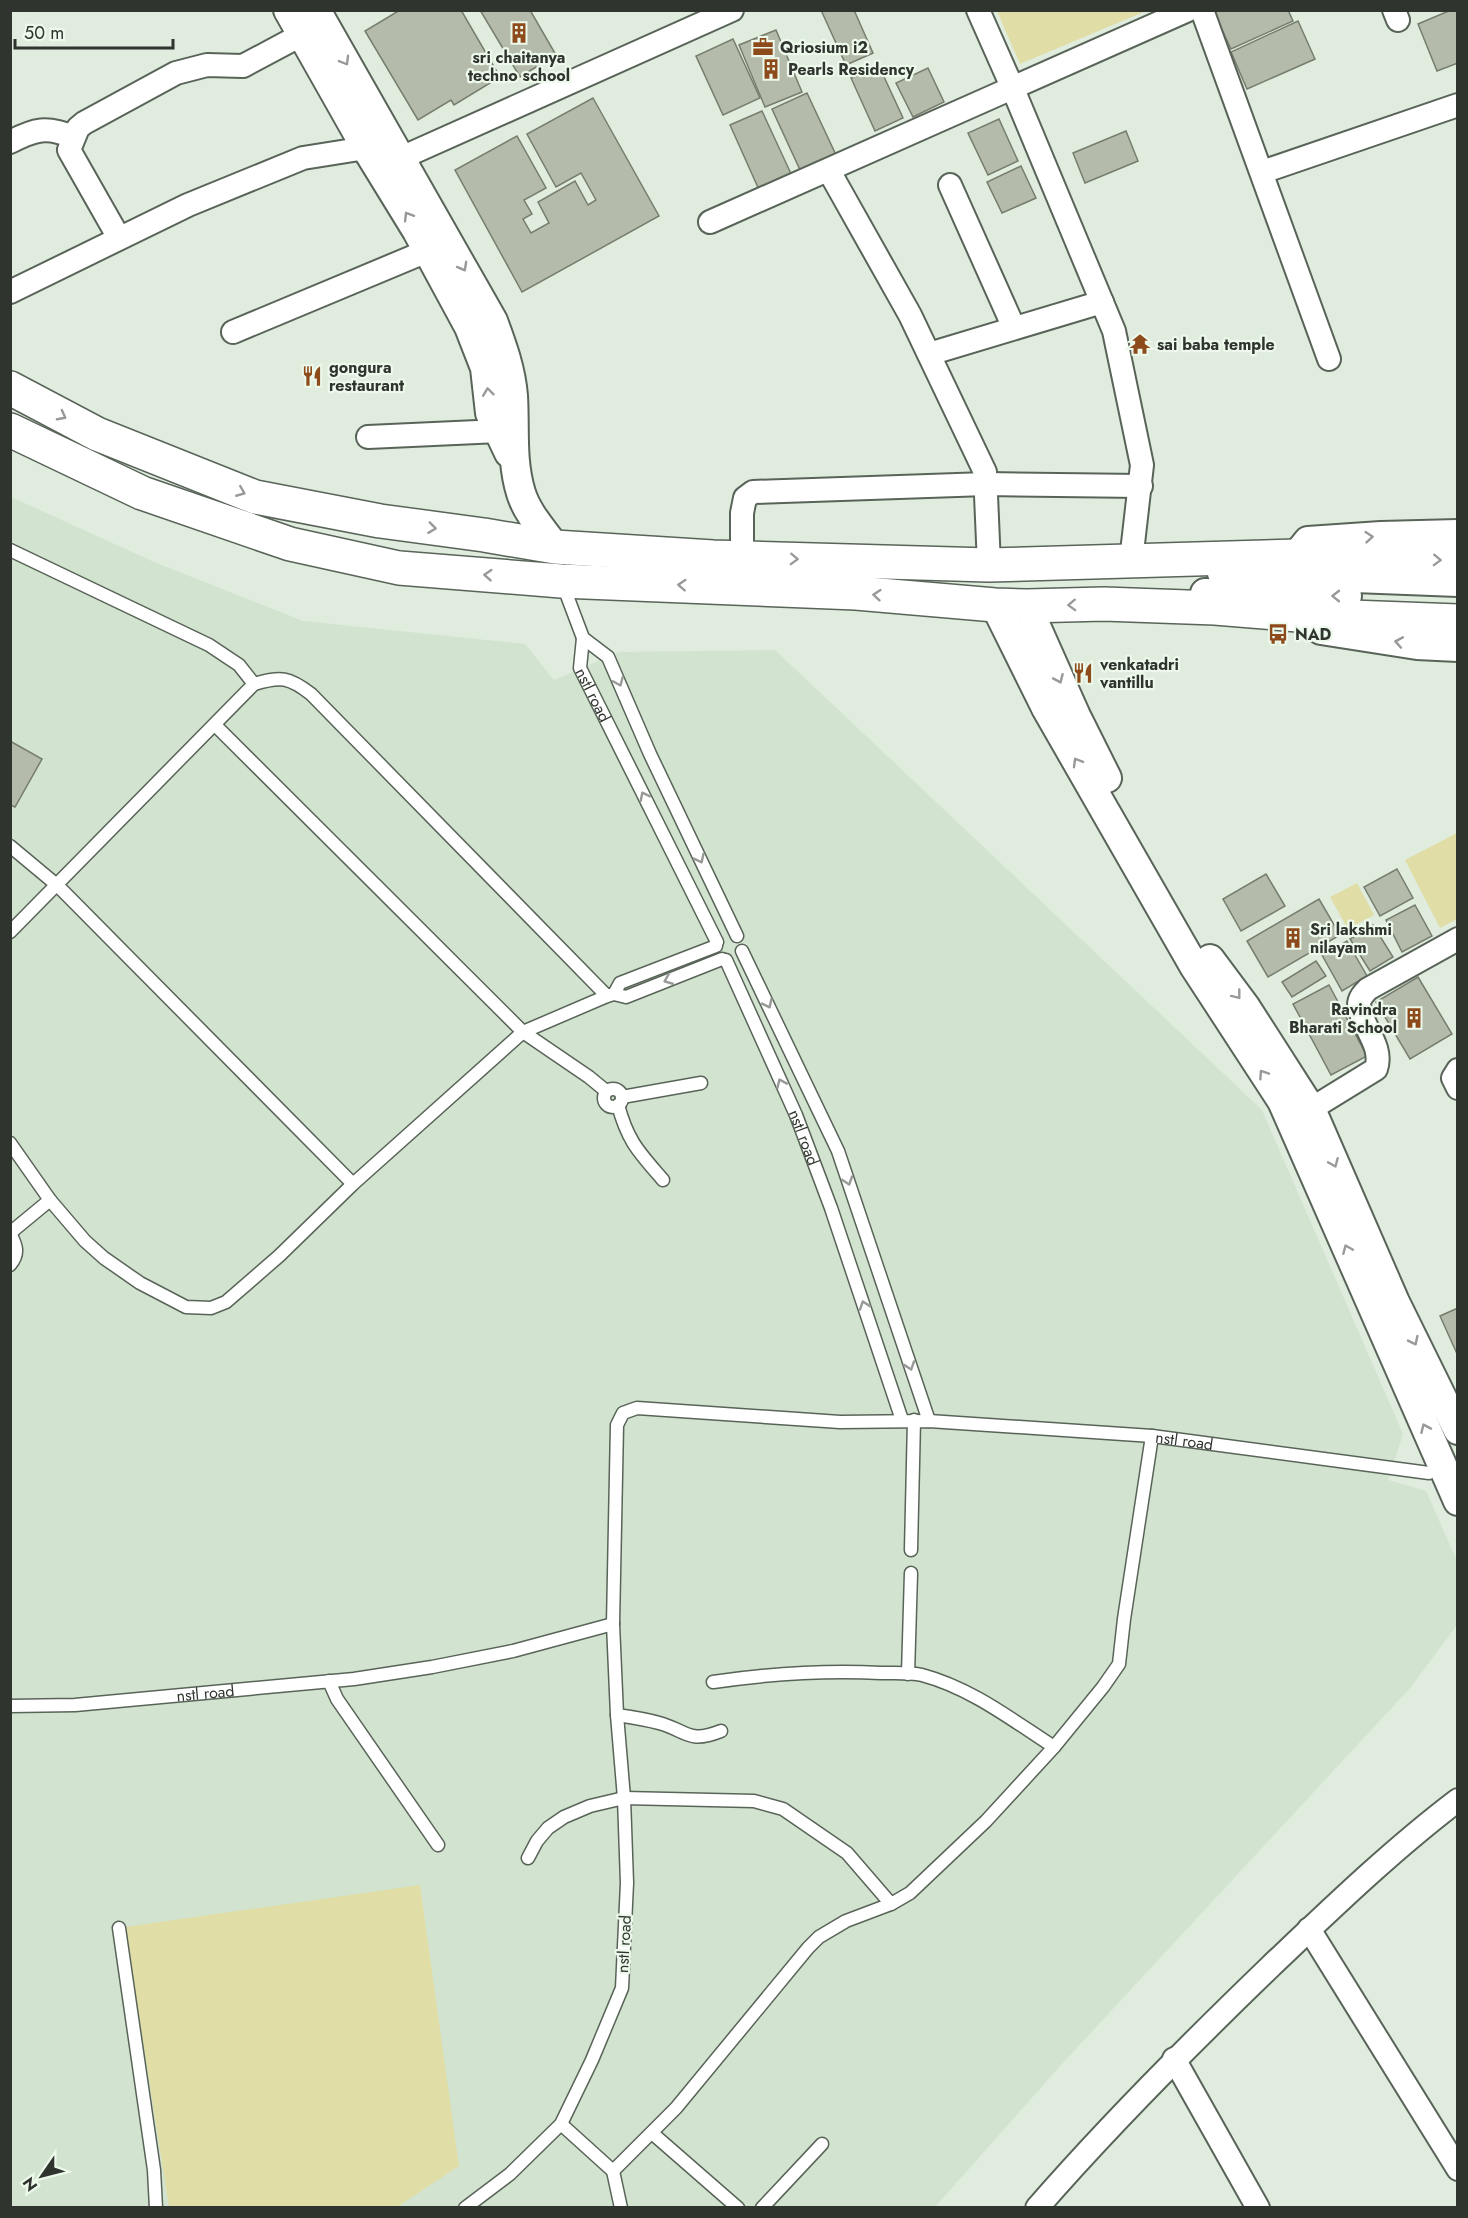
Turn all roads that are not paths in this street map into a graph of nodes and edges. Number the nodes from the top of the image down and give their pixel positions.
1 (288, 10) edge
2 (316, 10) edge
3 (732, 10) edge
4 (978, 10) edge
5 (1188, 10) edge
6 (1202, 10) edge
7 (301, 35) junction
8 (1013, 89) junction
9 (1458, 105) edge
10 (73, 137) junction
11 (10, 142) edge
12 (366, 148) junction
13 (401, 158) junction
14 (829, 171) junction
15 (1262, 172) junction
16 (950, 185) dead end
17 (710, 222) dead end
18 (119, 238) junction
19 (427, 251) junction
20 (10, 292) edge
21 (1102, 302) junction
22 (1014, 328) junction
23 (233, 332) dead end
24 (929, 354) junction
25 (1329, 359) dead end
26 (10, 388) edge
27 (10, 430) edge
28 (499, 431) junction
29 (368, 436) dead end
30 (515, 466) junction
31 (986, 484) junction
32 (1141, 486) junction
33 (1458, 534) edge
34 (555, 547) junction
35 (10, 550) edge
36 (1296, 555) junction
37 (742, 558) junction
38 (1458, 561) edge
39 (1116, 562) junction
40 (989, 565) junction
41 (561, 581) junction
42 (1458, 582) edge
43 (1458, 599) edge
44 (1104, 604) junction
45 (1011, 605) junction
46 (1298, 615) junction
47 (1458, 621) edge
48 (583, 638) junction
49 (1458, 647) edge
50 (254, 684) junction
51 (215, 725) junction
52 (10, 846) edge
53 (58, 886) junction
54 (10, 932) edge
55 (737, 936) junction
56 (1458, 939) edge
57 (717, 944) junction
58 (742, 951) junction
59 (724, 959) junction
60 (610, 995) junction
61 (523, 1032) junction
62 (1458, 1070) edge
63 (701, 1083) dead end
64 (1458, 1088) edge
65 (620, 1101) junction
66 (1311, 1109) junction
67 (10, 1143) edge
68 (663, 1180) dead end
69 (353, 1184) junction
70 (50, 1200) junction
71 (10, 1233) edge
72 (10, 1265) edge
73 (908, 1420) junction
74 (929, 1421) junction
75 (1458, 1430) edge
76 (1152, 1437) junction
77 (1449, 1477) edge
78 (911, 1550) dead end
79 (910, 1573) dead end
80 (613, 1624) junction
81 (908, 1674) junction
82 (329, 1682) junction
83 (713, 1682) dead end
84 (10, 1706) edge
85 (617, 1715) junction
86 (721, 1731) dead end
87 (1054, 1747) junction
88 (624, 1798) junction
89 (1458, 1800) edge
90 (438, 1845) dead end
91 (528, 1858) dead end
92 (891, 1904) junction
93 (119, 1928) dead end
94 (1309, 1929) junction
95 (1174, 2059) junction
96 (561, 2124) junction
97 (652, 2133) junction
98 (822, 2144) dead end
99 (1458, 2169) edge
100 (613, 2171) junction
101 (1038, 2207) edge
102 (156, 2208) edge
103 (465, 2208) edge
104 (621, 2208) edge
105 (738, 2208) edge
106 (762, 2208) edge
107 (1258, 2208) edge

1 - 7 street
2 -> 13 street
3 - 13 street
4 - 8 street
5 - 8 street
6 - 15 street
7 - 10 street
7 - 12 street
8 - 14 street
8 - 21 street
9 - 15 street
10 - 11 street
10 - 18 street
12 - 13 street
12 - 18 street
19 -> 12 street
13 -> 30 street
14 - 17 street
14 - 24 street
15 - 25 street
16 - 22 street
18 - 20 street
19 - 23 street
28 -> 19 street
21 - 22 street
21 - 32 street
22 - 24 street
24 - 31 street
26 -> 34 main road
41 -> 27 main road
28 - 29 street
28 - 30 street
30 - 34 street
31 - 32 street
31 - 37 street
31 - 40 street
32 - 39 street
36 -> 33 street
34 - 37 main road
35 - 50 lane
36 -> 38 main road
36 - 39 main road
37 -> 40 main road
39 - 40 main road
39 - 42 street
45 -> 41 main road
41 - 48 lane
43 -> 44 street
44 -> 45 main road
44 - 46 main road
45 -> 66 street
77 -> 45 street
46 - 47 main road
49 -> 46 street
48 -> 55 lane
57 -> 48 lane, nstl road
50 - 51 lane
50 - 60 lane
51 - 53 lane
51 - 61 lane
52 - 53 lane
53 - 54 lane
53 - 69 lane
55 - 57 lane
55 - 58 lane
56 - 66 street
57 - 59 lane, nstl road
57 - 60 lane
58 - 59 lane
58 -> 74 lane
59 -> 60 lane
73 -> 59 lane, nstl road
60 - 61 lane
61 - 65 lane
61 - 69 lane
62 - 64 street
63 - 65 lane
65 - 68 lane
66 -> 75 street
67 - 70 lane
69 - 70 lane
70 - 71 lane
71 - 72 lane
73 - 74 lane, nstl road
73 - 78 lane
73 - 80 lane, nstl road
74 - 76 lane, nstl road
76 - 77 lane, nstl road
76 - 87 lane
79 - 81 lane
80 - 82 lane, nstl road
80 - 85 lane, nstl road
81 - 83 lane
81 - 87 lane
82 - 84 lane, nstl road
82 - 90 lane
85 - 86 lane
85 - 88 lane, nstl road
87 - 92 lane
88 - 91 lane
88 - 92 lane
88 - 96 lane, nstl road
89 - 94 street
92 - 97 lane
93 - 102 lane
94 - 95 street
94 - 99 street
95 - 101 street
95 - 107 street
96 - 100 lane
96 - 103 lane, nstl road
97 - 100 lane
97 - 105 lane
98 - 106 lane
100 - 104 lane

